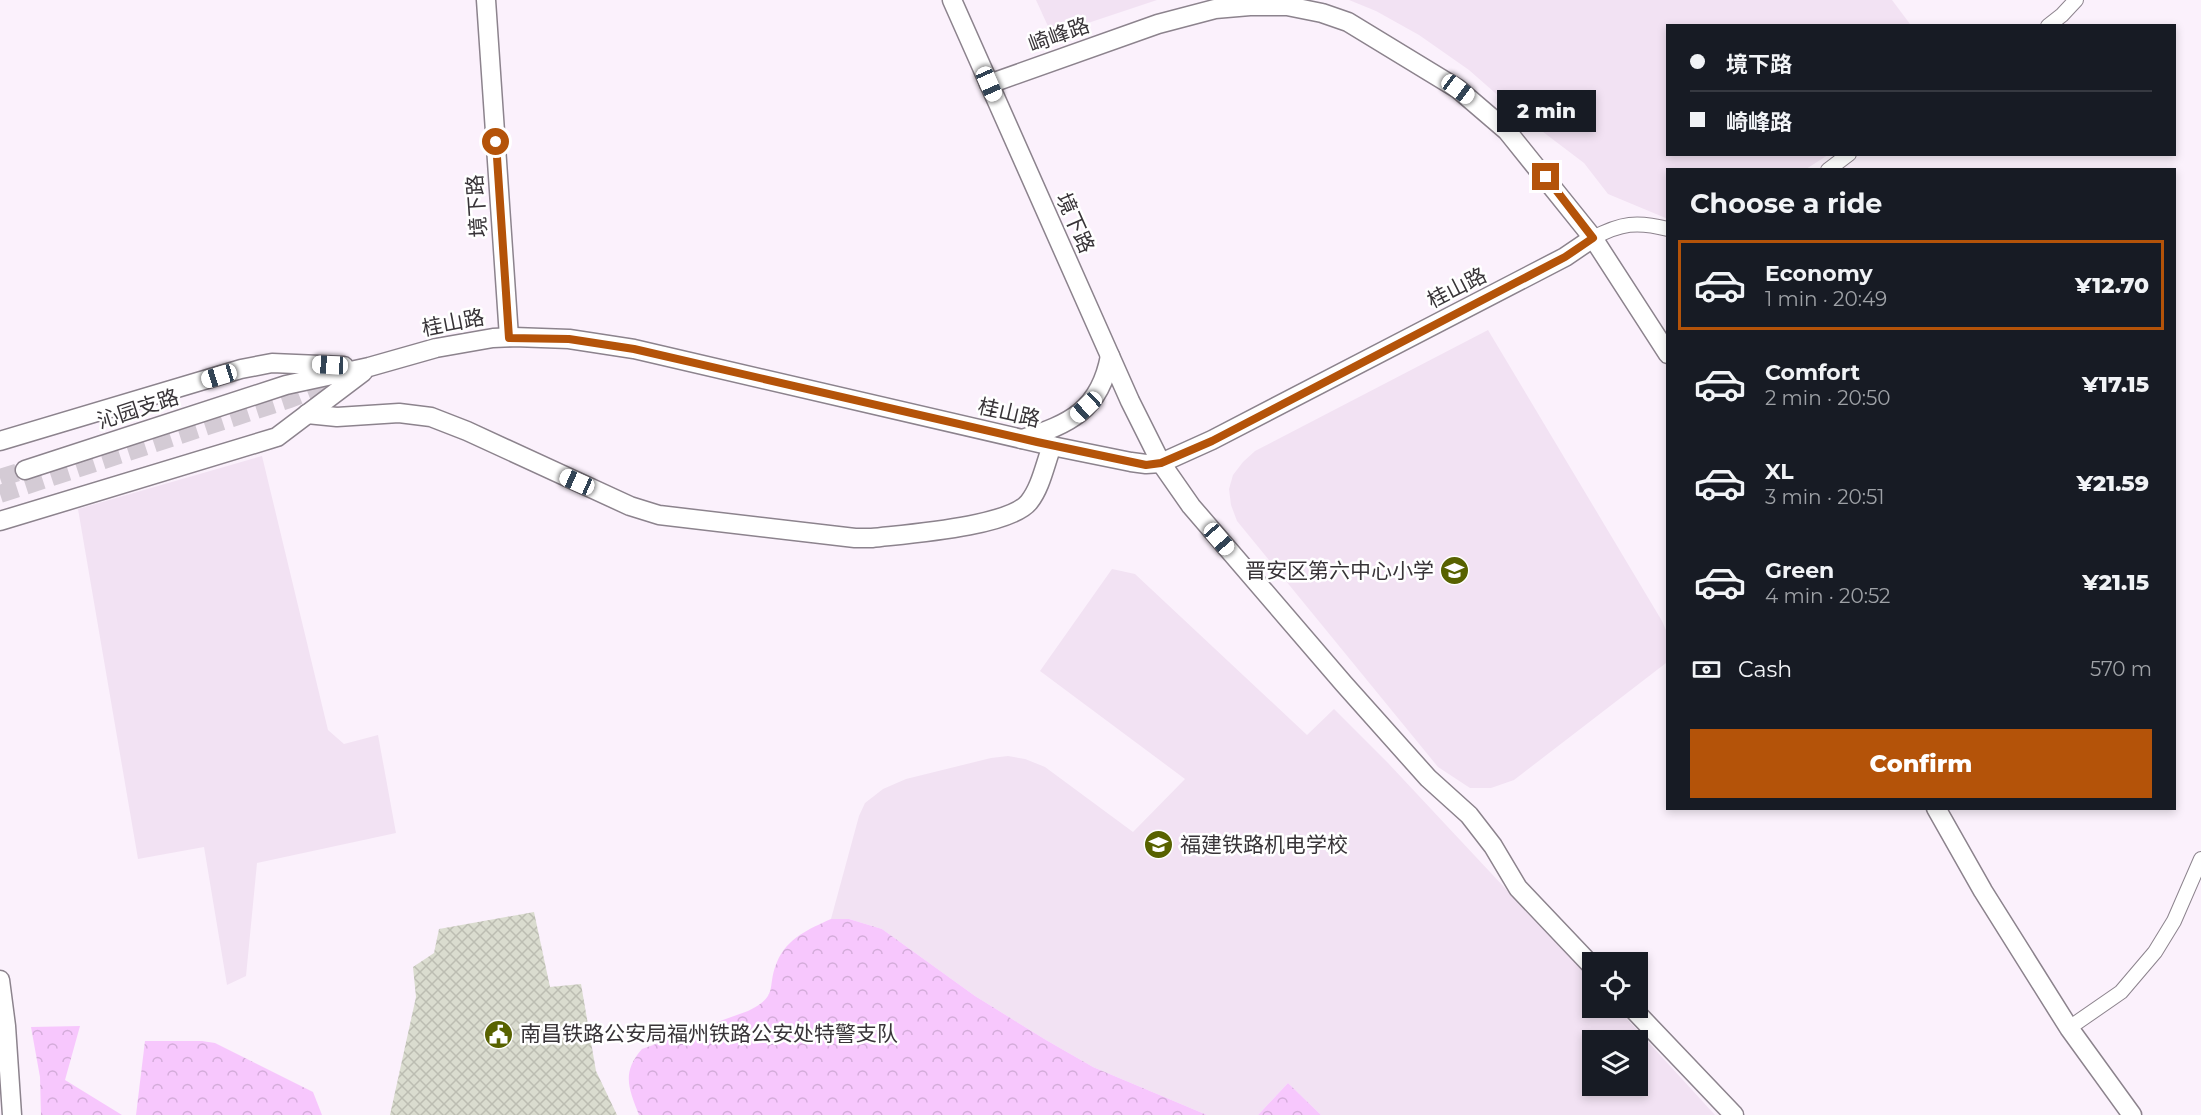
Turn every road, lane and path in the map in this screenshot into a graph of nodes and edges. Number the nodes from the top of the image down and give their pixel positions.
1 (486, 0) edge
2 (952, 0) edge
3 (2076, 0) edge
4 (2051, 24) edge
5 (989, 84) junction
6 (1846, 156) edge
7 (1831, 168) edge
8 (1666, 229) edge
9 (1593, 238) junction
10 (509, 338) junction
11 (1666, 351) edge
12 (1110, 356) junction
13 (369, 367) junction
14 (307, 414) junction
15 (1021, 439) junction
16 (0, 441) edge
17 (1052, 446) junction
18 (1161, 463) junction
19 (25, 470) tunnel mouth
20 (0, 521) edge
21 (1937, 810) edge
22 (2201, 859) edge
23 (1582, 955) edge
24 (0, 980) edge
25 (1642, 1018) edge
26 (2069, 1028) junction
27 (12, 1115) edge
28 (1734, 1115) edge
29 (2132, 1115) edge

1 - 10 street, 境下路
2 - 5 street, 境下路
3 - 4 street
5 - 9 street, 崎峰路
5 - 12 street, 境下路
6 - 7 street
8 - 9 street
9 - 11 street, 崎峰路
9 - 18 street, 桂山路
10 - 13 street, 桂山路
10 - 15 street, 桂山路
12 - 15 street
12 - 18 street, 境下路
13 - 14 street
13 - 16 street
13 - 19 street, 沁园支路
14 - 17 street
14 - 20 street
15 - 17 street, 桂山路
17 - 18 street, 桂山路
18 - 23 street, 境下路
21 - 26 street
22 - 26 street
24 - 27 street
25 - 28 street
26 - 29 street

